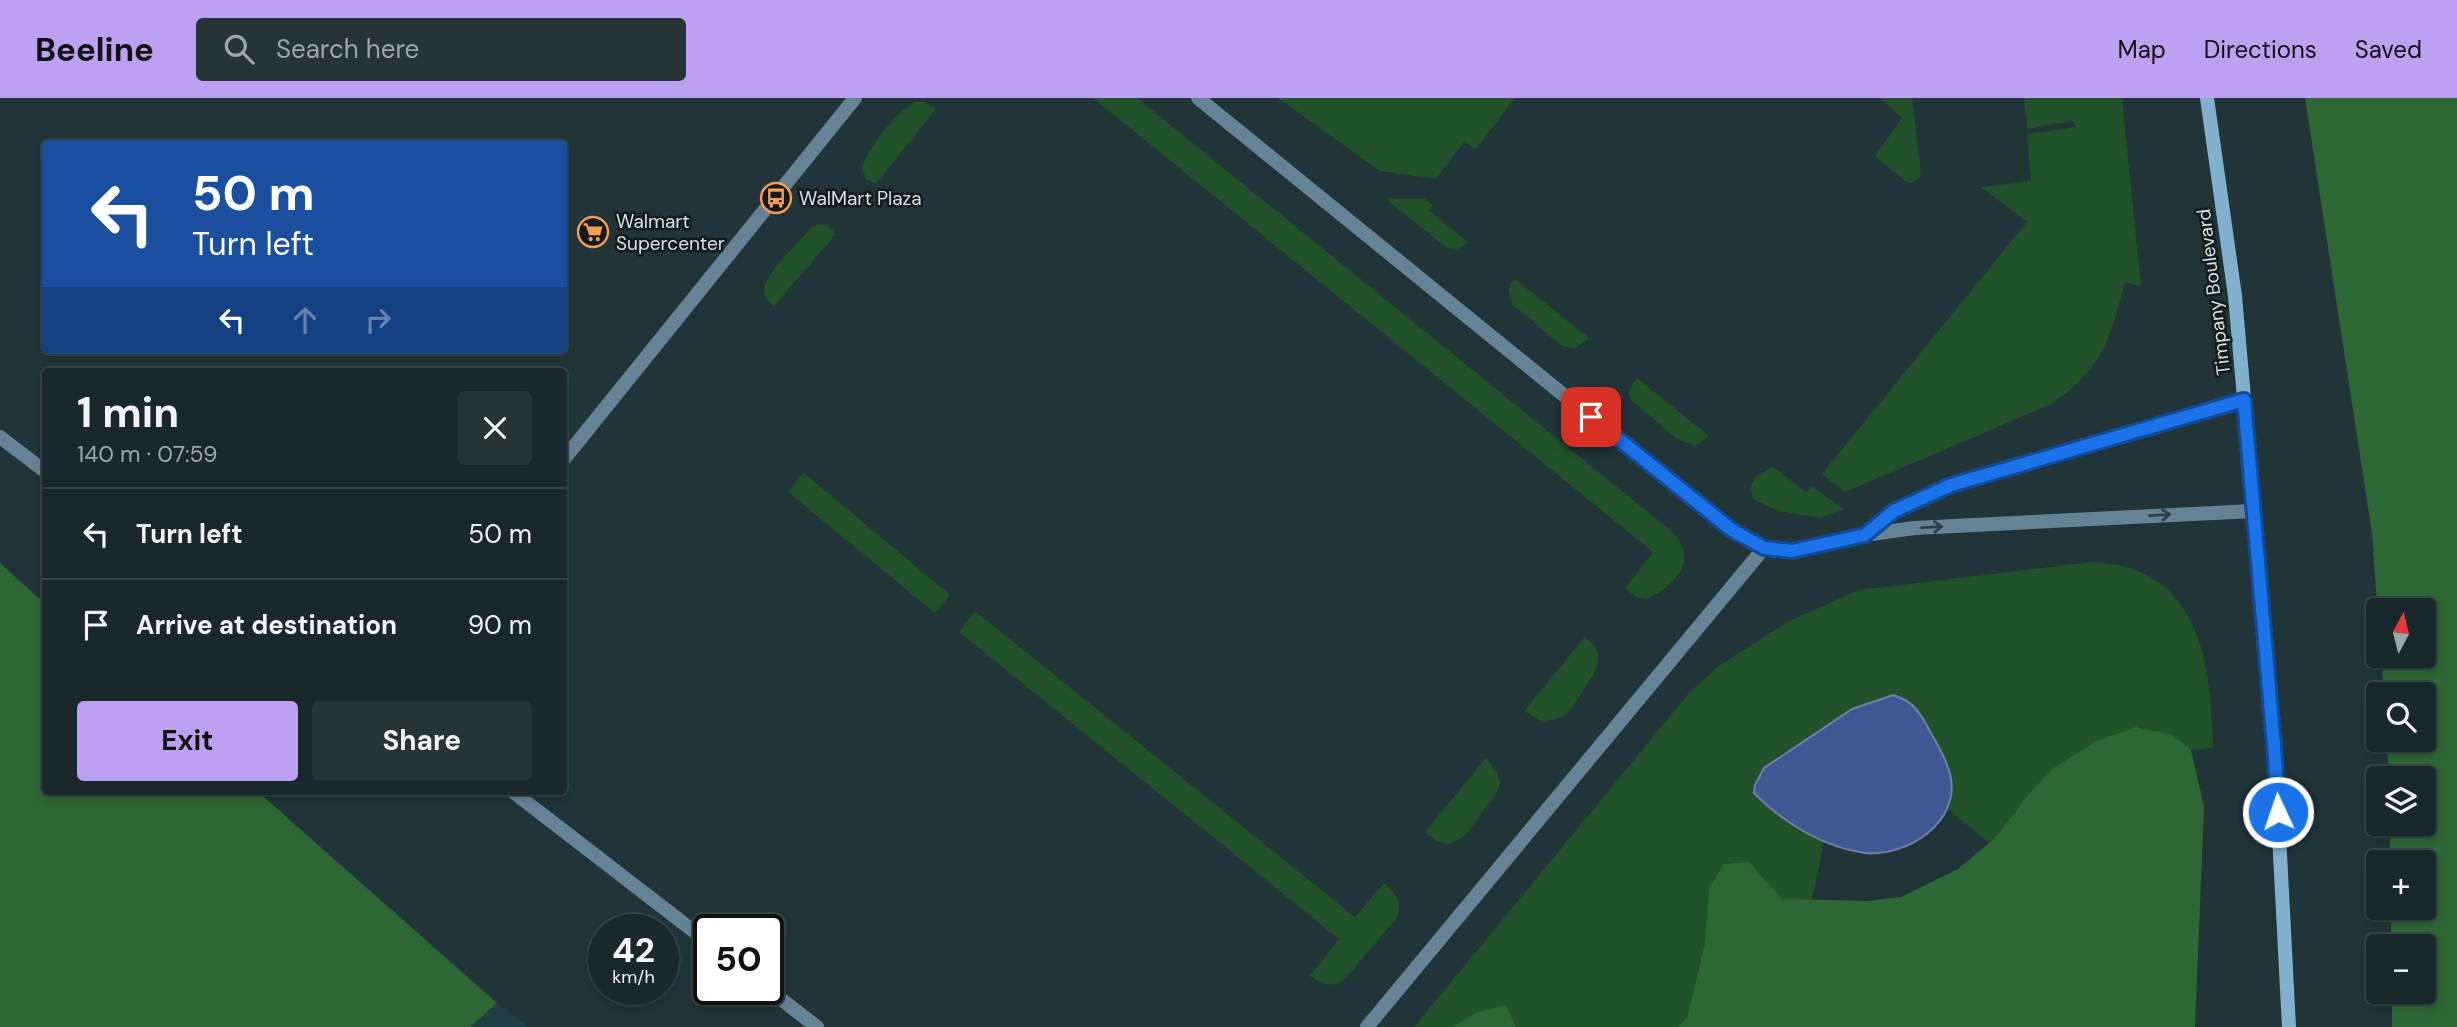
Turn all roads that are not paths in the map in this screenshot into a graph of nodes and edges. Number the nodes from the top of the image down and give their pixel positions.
1 (855, 98) edge
2 (1198, 98) edge
3 (2207, 98) edge
4 (2244, 400) junction
5 (0, 437) edge
6 (567, 455) edge
7 (42, 469) edge
8 (2255, 510) junction
9 (1865, 535) junction
10 (1764, 548) junction
11 (517, 795) edge
12 (693, 931) edge
13 (784, 1001) edge
14 (817, 1027) edge
15 (1367, 1027) edge
16 (2288, 1027) edge

1 - 6 lane
2 - 10 lane
3 - 4 main road, Timpany Boulevard
4 - 8 main road, Timpany Boulevard
4 - 9 lane
5 - 7 lane
9 -> 8 lane
8 - 16 main road, Timpany Boulevard
9 - 10 lane
10 - 15 lane
11 - 12 lane
13 - 14 lane

